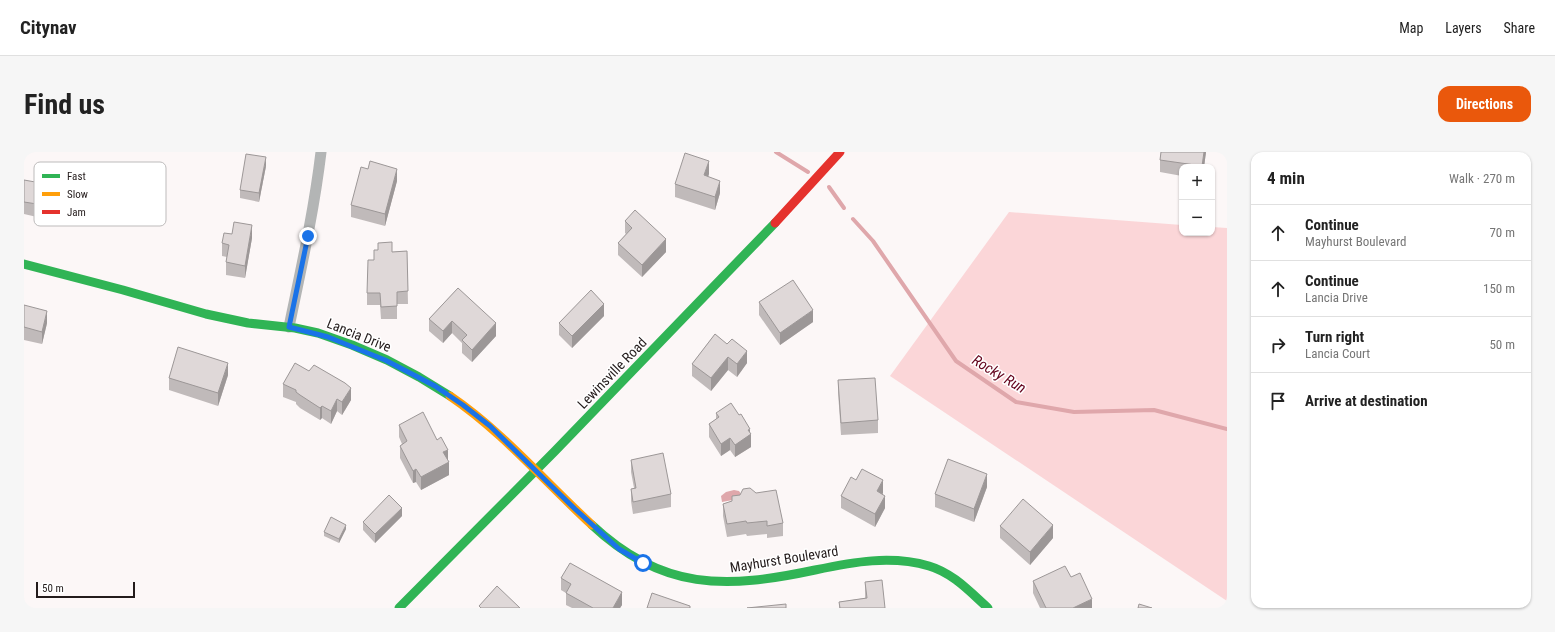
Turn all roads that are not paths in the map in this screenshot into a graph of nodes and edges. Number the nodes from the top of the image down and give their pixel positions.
1 (321, 152) edge
2 (840, 152) edge
3 (24, 264) edge
4 (289, 327) junction
5 (536, 470) junction
6 (399, 608) edge
7 (988, 608) edge

1 - 4 street
2 - 5 street, Lewinsville Road
3 - 4 street, Lancia Drive
4 - 5 street, Lancia Drive
5 - 6 street, Lewinsville Road
5 - 7 street, Mayhurst Boulevard

